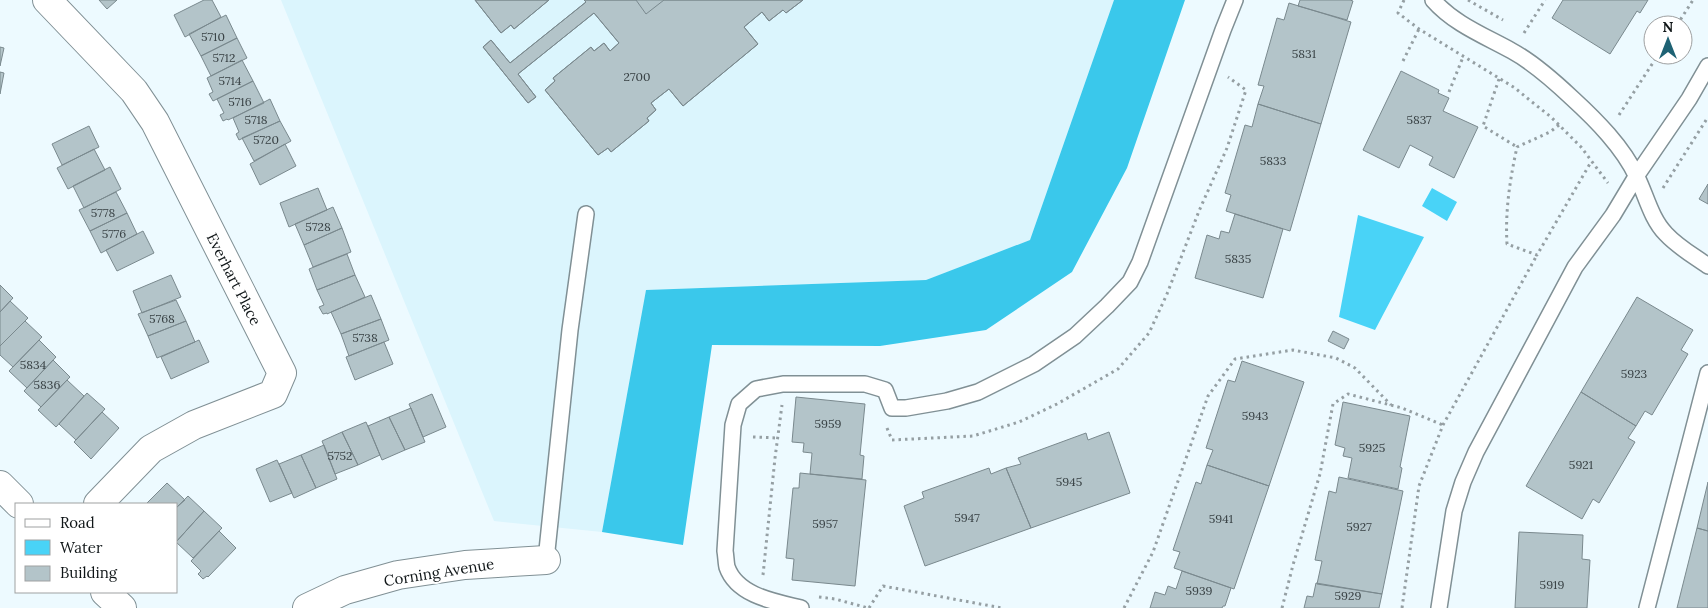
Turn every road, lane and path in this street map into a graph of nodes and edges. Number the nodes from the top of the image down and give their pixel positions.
1 (47, 0) edge
2 (1235, 0) edge
3 (1404, 0) edge
4 (1433, 0) edge
5 (1545, 0) edge
6 (1693, 0) edge
7 (1683, 15) edge
8 (1420, 29) junction
9 (1524, 33) dead end
10 (1463, 56) junction
11 (1403, 61) dead end
12 (1652, 65) edge
13 (1708, 66) edge
14 (1499, 79) junction
15 (1449, 92) dead end
16 (1620, 115) dead end
17 (1708, 117) edge
18 (1559, 125) junction
19 (1517, 147) junction
20 (1591, 162) junction
21 (1637, 176) junction
22 (1662, 191) dead end
23 (1624, 197) junction
24 (586, 214) dead end
25 (1537, 255) junction
26 (1708, 266) edge
27 (1708, 373) edge
28 (1391, 405) junction
29 (1443, 425) junction
30 (0, 485) edge
31 (18, 503) edge
32 (99, 503) edge
33 (546, 560) joint
34 (106, 593) edge
35 (122, 608) edge
36 (307, 608) edge
37 (801, 608) edge
38 (869, 608) edge
39 (1002, 608) edge
40 (1124, 608) edge
41 (1282, 608) edge
42 (1402, 608) edge
43 (1439, 608) edge
44 (1647, 608) edge

1 - 32 street, Everhart Place
2 - 37 lane
3 - 8 path
4 - 21 lane
5 - 9 path
6 - 7 path
8 - 10 path
8 - 11 path
10 - 14 path
10 - 15 path
12 - 16 path
13 - 21 lane
14 - 18 path
14 - 19 path
17 - 22 path
18 - 19 path
18 - 20 path
19 - 25 path
20 - 23 path
20 - 25 path
21 - 23 lane
21 - 26 lane
23 - 43 lane
24 - 33 lane
25 - 29 path
27 - 44 lane
28 - 29 path
28 - 40 path
28 - 41 path
29 - 42 path
30 - 31 street
33 - 36 street, Corning Avenue
34 - 35 street
38 - 39 path

